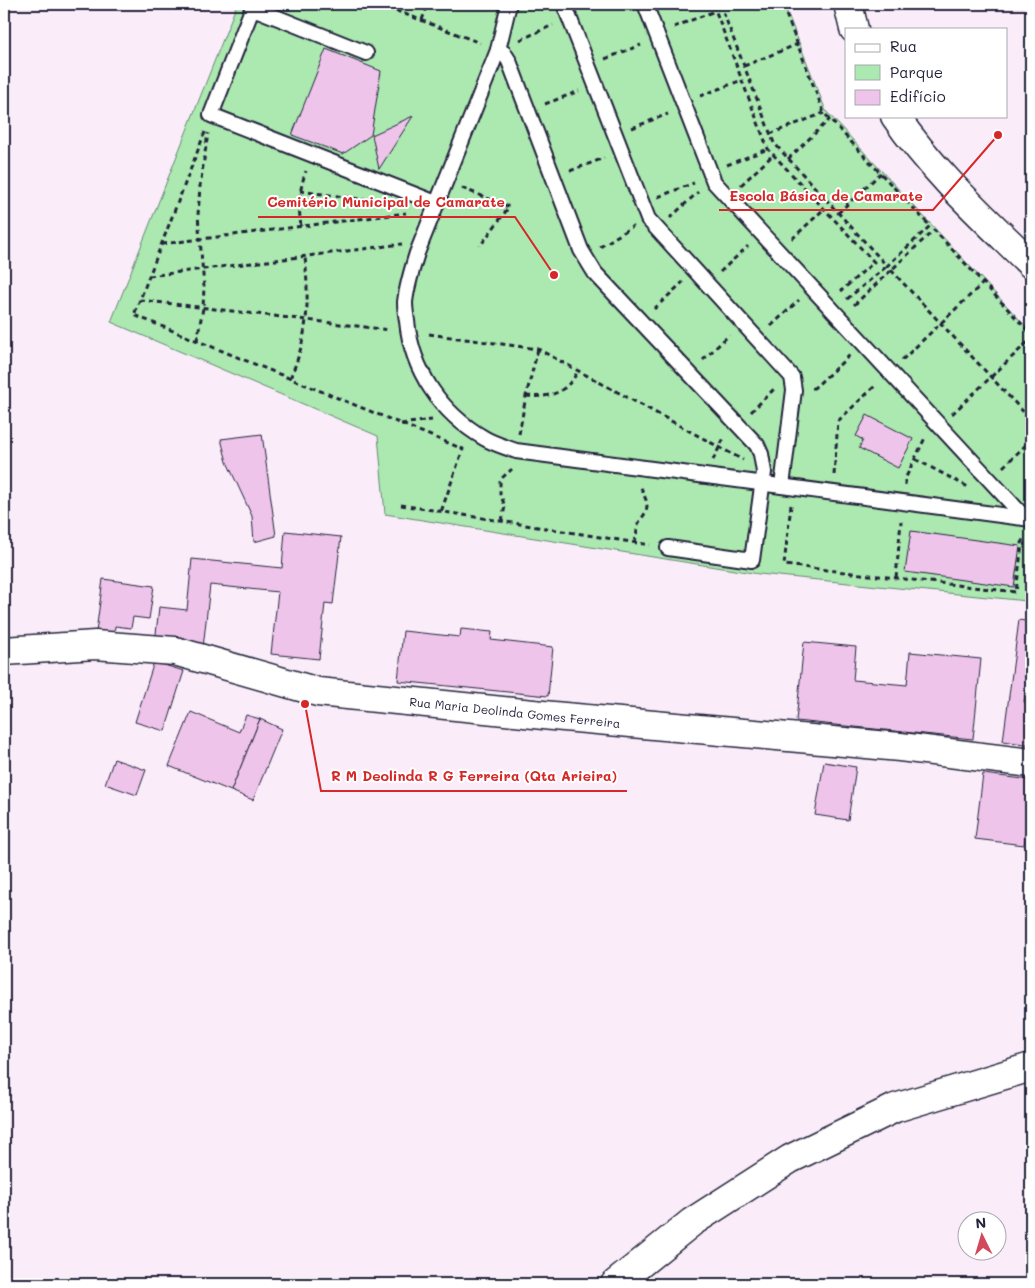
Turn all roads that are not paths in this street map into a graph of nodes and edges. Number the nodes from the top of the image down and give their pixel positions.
1 (509, 4) edge
2 (564, 4) edge
3 (645, 4) edge
4 (848, 4) edge
5 (254, 6) edge
6 (854, 28) edge
7 (498, 50) junction
8 (366, 53) dead end
9 (896, 118) edge
10 (435, 205) junction
11 (1031, 264) edge
12 (763, 478) junction
13 (787, 486) junction
14 (1028, 518) edge
15 (668, 548) road end
16 (4, 651) edge
17 (1031, 763) edge
18 (1031, 1067) edge
19 (615, 1284) edge

1 - 7 lane
2 - 13 lane
3 - 14 lane
4 - 6 street
5 - 8 lane
5 - 10 lane
7 - 10 lane
7 - 12 lane
9 - 11 street
10 - 12 lane
12 - 13 lane
12 - 15 lane
13 - 14 lane
16 - 17 street, Rua Maria Deolinda Gomes Ferreira
18 - 19 street

